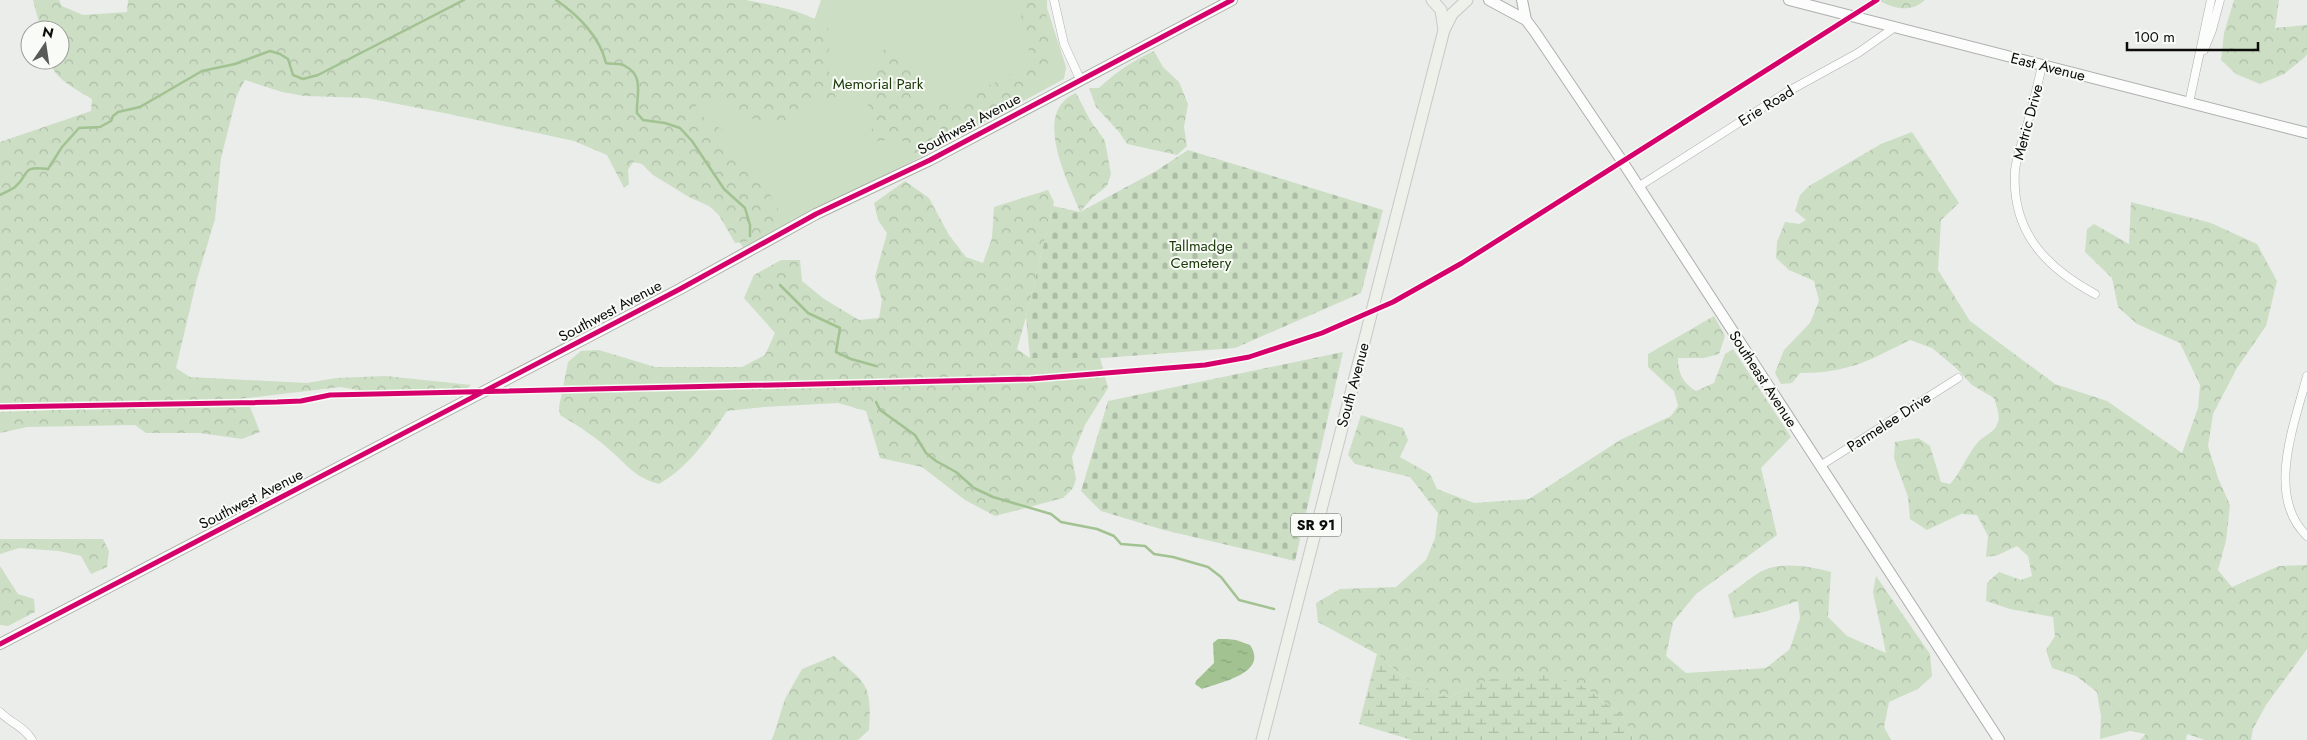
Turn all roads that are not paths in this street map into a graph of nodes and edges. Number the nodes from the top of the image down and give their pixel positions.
1 (1054, 0) edge
2 (1232, 0) edge
3 (1432, 0) edge
4 (1468, 0) edge
5 (1489, 0) edge
6 (1522, 0) edge
7 (1789, 0) edge
8 (2211, 0) edge
9 (2220, 0) edge
10 (1526, 20) junction
11 (1895, 27) junction
12 (1444, 30) junction
13 (2199, 61) junction
14 (2042, 66) junction
15 (1080, 79) junction
16 (2189, 103) junction
17 (2307, 133) edge
18 (1638, 187) junction
19 (2094, 294) dead end
20 (2307, 376) edge
21 (1958, 378) dead end
22 (1820, 466) junction
23 (2307, 536) edge
24 (0, 644) edge
25 (0, 712) edge
26 (32, 740) edge
27 (1262, 740) edge
28 (1999, 740) edge

1 - 15 street
2 - 15 street, Southwest Avenue
3 - 12 main road, South Avenue / SR 91
4 - 12 main road, South Avenue / SR 91
5 - 10 street, Southeast Avenue
6 - 10 street, Southeast Avenue
7 - 11 street, East Avenue
8 - 13 street
9 - 13 street
10 - 18 street, Southeast Avenue
11 - 14 street, East Avenue
11 - 18 street, Erie Road
12 - 27 main road, South Avenue / SR 91
13 - 16 street
14 - 16 street, East Avenue
14 - 19 street, Metric Drive
15 - 24 street, Southwest Avenue
16 - 17 street, East Avenue
18 - 22 street, Southeast Avenue
20 - 23 street
21 - 22 street, Parmelee Drive
22 - 28 street, Southeast Avenue
25 - 26 street

